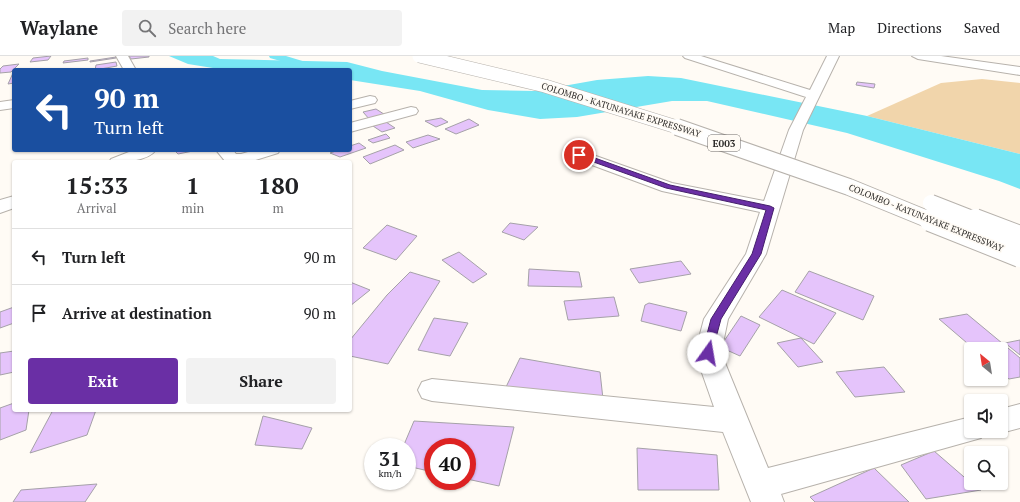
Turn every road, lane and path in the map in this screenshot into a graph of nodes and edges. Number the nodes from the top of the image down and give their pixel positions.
1 (122, 56) edge
2 (419, 56) edge
3 (460, 56) edge
4 (689, 56) edge
5 (833, 56) edge
6 (918, 56) edge
7 (129, 68) edge
8 (1020, 71) edge
9 (812, 98) junction
10 (370, 100) dead end
11 (12, 104) edge
12 (352, 104) edge
13 (0, 106) edge
14 (411, 111) dead end
15 (352, 127) edge
16 (143, 152) edge
17 (226, 152) edge
18 (265, 152) edge
19 (579, 155) dead end
20 (122, 160) edge
21 (890, 188) dead end
22 (920, 199) dead end
23 (12, 203) edge
24 (0, 207) edge
25 (770, 208) junction
26 (1020, 237) edge
27 (1020, 256) edge
28 (432, 390) dead end
29 (1020, 416) edge
30 (1008, 419) edge
31 (733, 421) junction
32 (964, 431) edge
33 (763, 493) edge

1 - 7 main road
2 - 27 main road, COLOMBO - KATUNAYAKE EXPRESSWAY / E003, bridge
3 - 21 main road, COLOMBO - KATUNAYAKE EXPRESSWAY / E003
4 - 9 main road
5 - 9 main road
6 - 8 main road
9 - 25 main road
10 - 12 main road
11 - 13 main road
14 - 15 main road
16 - 20 main road
17 - 18 main road
19 - 25 main road
22 - 26 main road, COLOMBO - KATUNAYAKE EXPRESSWAY, bridge
23 - 24 main road
25 - 31 main road
28 - 31 main road
29 - 30 main road
31 - 33 main road
32 - 33 main road

